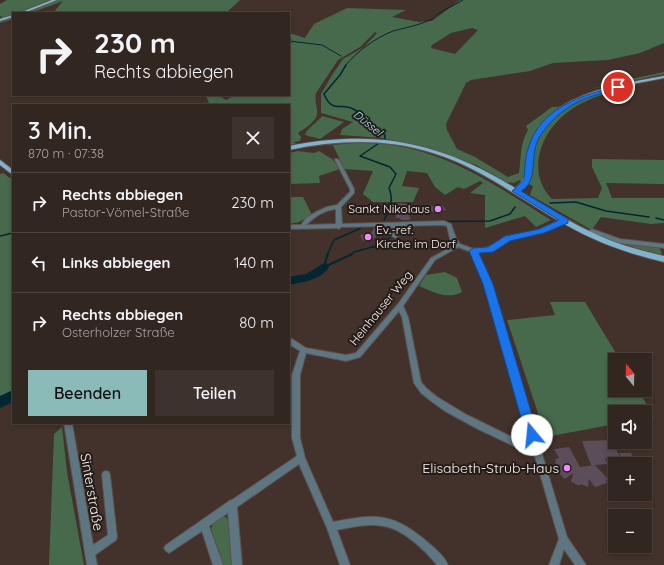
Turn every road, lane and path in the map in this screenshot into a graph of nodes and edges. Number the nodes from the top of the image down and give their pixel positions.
1 (55, 0) edge
2 (24, 12) edge
3 (12, 16) edge
4 (0, 20) edge
5 (664, 77) edge
6 (290, 148) edge
7 (337, 160) dead end
8 (0, 162) edge
9 (12, 172) edge
10 (516, 191) junction
11 (338, 207) junction
12 (565, 221) junction
13 (392, 224) junction
14 (290, 227) edge
15 (302, 227) junction
16 (339, 227) junction
17 (592, 231) dead end
18 (395, 236) dead end
19 (458, 245) junction
20 (664, 246) edge
21 (473, 251) junction
22 (664, 259) edge
23 (400, 306) junction
24 (290, 341) edge
25 (304, 350) junction
26 (292, 402) edge
27 (68, 424) edge
28 (536, 446) junction
29 (301, 458) junction
30 (106, 476) dead end
31 (232, 504) junction
32 (204, 524) junction
33 (331, 527) junction
34 (563, 539) junction
35 (169, 548) dead end
36 (90, 553) junction
37 (92, 565) edge
38 (218, 565) edge
39 (237, 565) edge
40 (345, 565) edge
41 (443, 565) edge
42 (554, 565) edge
43 (581, 565) edge

1 - 2 main road
3 - 4 main road
5 - 10 main road
6 - 10 main road
7 - 11 street
8 - 9 main road
10 - 12 main road
11 - 15 street
11 - 16 street
12 - 21 street
12 - 22 main road
13 - 16 street
13 - 18 street
13 - 19 street
14 - 15 street
15 - 16 street
17 - 20 street
19 - 21 street
19 - 23 street, Heinhauser Weg
21 - 28 street
23 - 25 street, Heinhauser Weg
23 - 28 street
24 - 25 street, Heinhauser Weg
25 - 26 street
26 - 29 street
27 - 36 street, Sinterstraße
28 - 34 street
29 - 31 street
29 - 33 street
30 - 36 street
31 - 32 street
31 - 39 street
32 - 35 street
32 - 38 street
33 - 40 street
33 - 41 street
34 - 42 street
34 - 43 street
36 - 37 street, Sinterstraße

